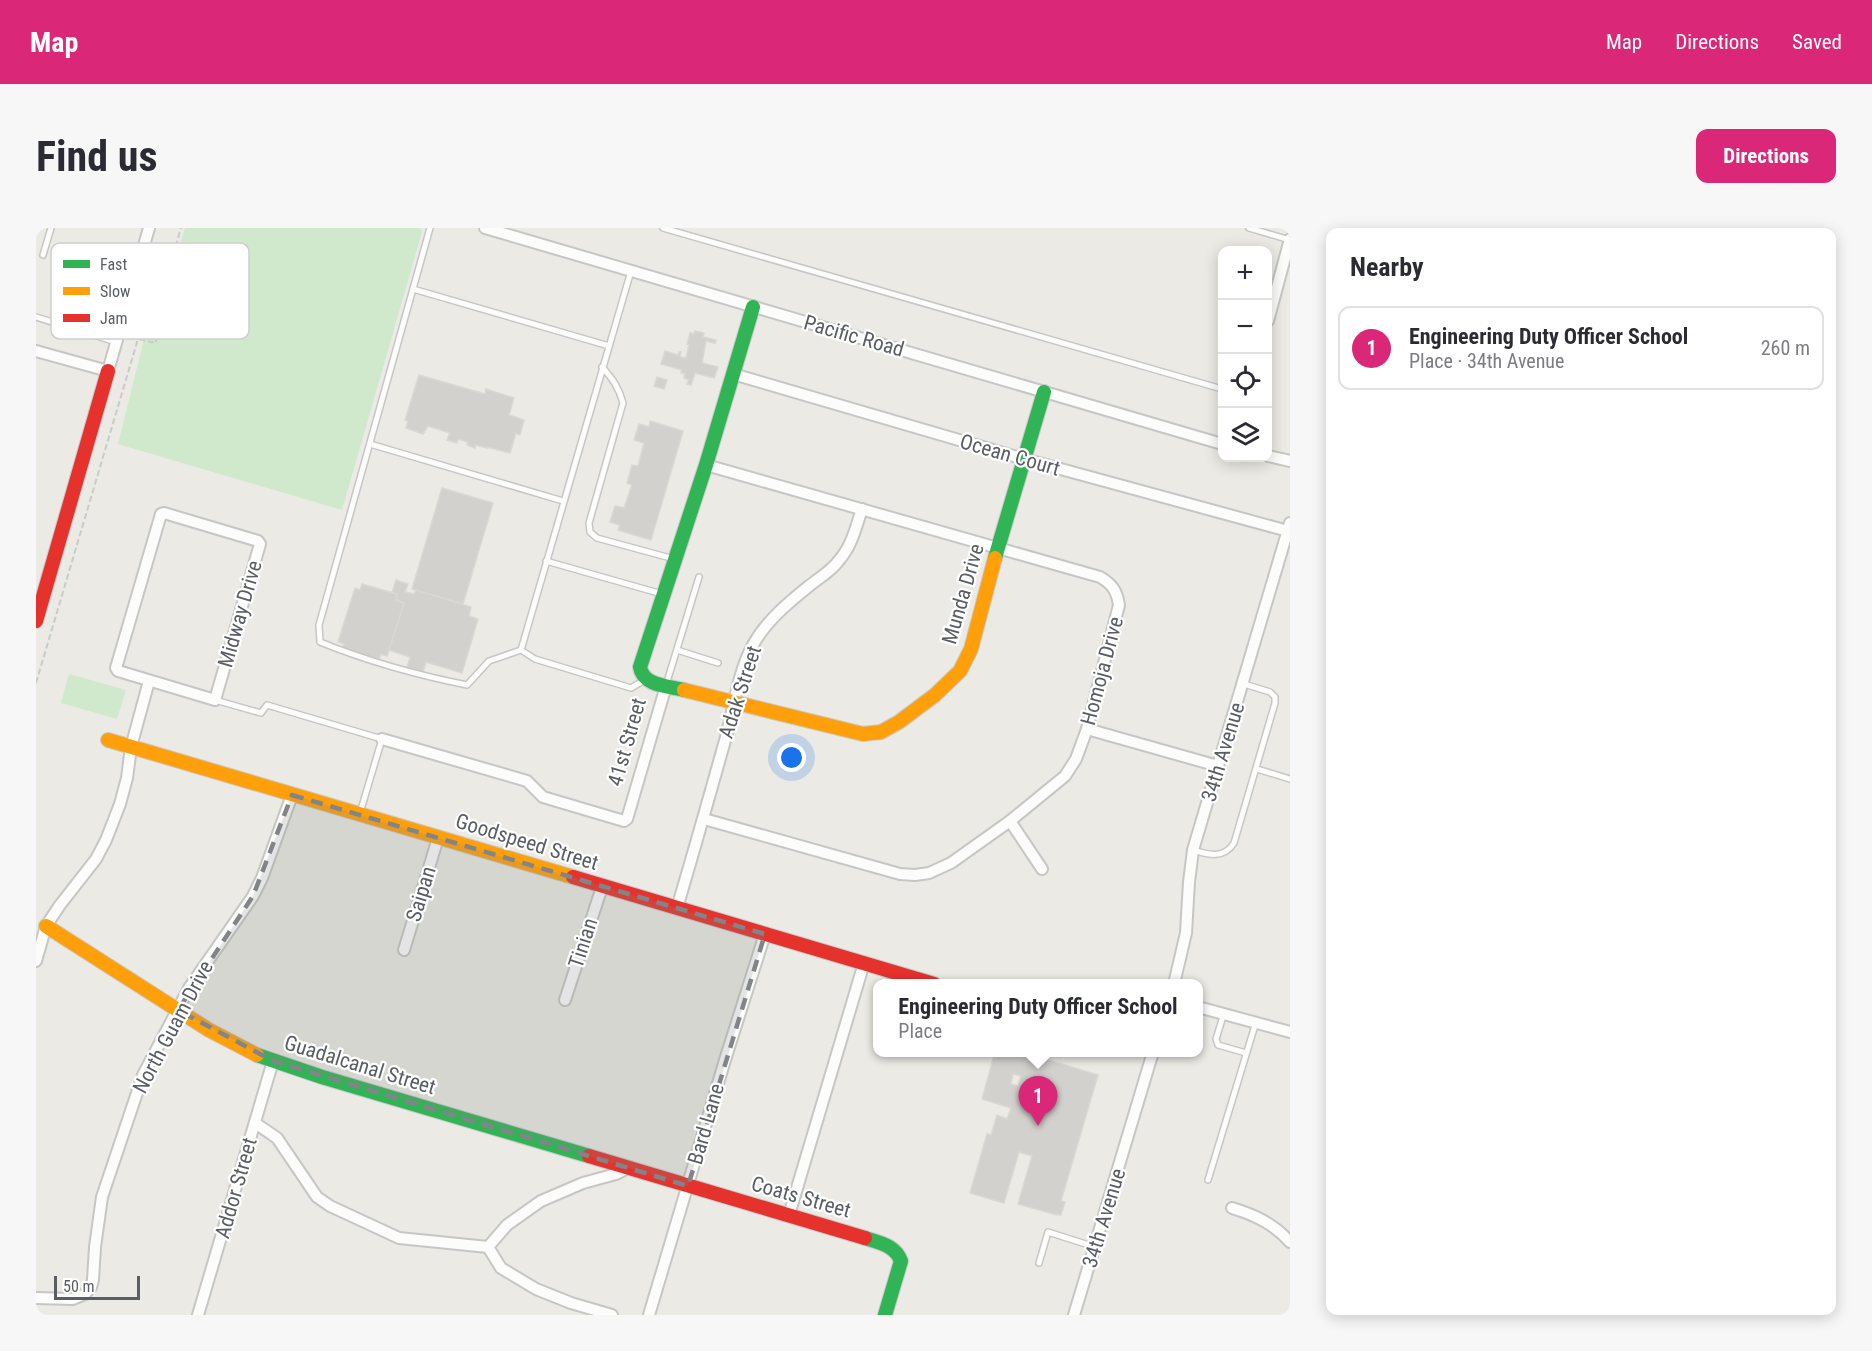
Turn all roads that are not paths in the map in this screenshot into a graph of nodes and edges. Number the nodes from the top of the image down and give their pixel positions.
1 (51, 228) edge
2 (149, 228) edge
3 (430, 228) edge
4 (485, 228) edge
5 (663, 228) edge
6 (1249, 228) edge
7 (1290, 240) edge
8 (145, 243) edge
9 (44, 255) dead end
10 (631, 271) junction
11 (413, 289) junction
12 (753, 306) junction
13 (1272, 306) edge
14 (36, 317) edge
15 (51, 322) edge
16 (106, 339) edge
17 (117, 339) edge
18 (116, 342) junction
19 (609, 346) junction
20 (36, 351) edge
21 (602, 368) junction
22 (108, 371) junction
23 (733, 374) junction
24 (1218, 388) edge
25 (1044, 392) junction
26 (1218, 443) edge
27 (370, 444) junction
28 (1272, 457) edge
29 (1024, 459) junction
30 (1290, 461) edge
31 (706, 465) junction
32 (563, 501) junction
33 (862, 509) junction
34 (1289, 527) edge
35 (998, 547) junction
36 (675, 559) junction
37 (546, 561) junction
38 (699, 577) dead end
39 (663, 594) junction
40 (39, 601) edge
41 (36, 621) edge
42 (521, 650) junction
43 (676, 650) junction
44 (718, 663) dead end
45 (646, 680) junction
46 (149, 681) junction
47 (1244, 684) junction
48 (666, 686) junction
49 (215, 700) junction
50 (735, 702) junction
51 (1087, 729) junction
52 (382, 739) junction
53 (108, 740) dead end
54 (131, 747) junction
55 (1218, 766) junction
56 (1257, 769) junction
57 (1290, 779) edge
58 (292, 795) junction
59 (359, 814) junction
60 (704, 819) junction
61 (1010, 821) junction
62 (438, 838) junction
63 (1193, 850) junction
64 (1042, 869) dead end
65 (602, 887) junction
66 (676, 908) junction
67 (46, 926) junction
68 (765, 934) junction
69 (404, 950) dead end
70 (36, 961) edge
71 (864, 963) junction
72 (917, 979) edge
73 (1175, 979) edge
74 (565, 1000) dead end
75 (1203, 1007) edge
76 (178, 1010) junction
77 (1224, 1013) junction
78 (1256, 1022) junction
79 (1290, 1032) edge
80 (1246, 1053) junction
81 (1152, 1057) edge
82 (273, 1061) junction
83 (255, 1123) junction
84 (630, 1167) junction
85 (1208, 1180) dead end
86 (688, 1186) junction
87 (1232, 1208) dead end
88 (789, 1215) junction
89 (1290, 1242) edge
90 (488, 1247) junction
91 (1095, 1247) junction
92 (1039, 1263) dead end
93 (36, 1298) edge
94 (198, 1315) edge
95 (612, 1315) edge
96 (650, 1315) edge
97 (885, 1315) edge
98 (1074, 1315) edge

1 - 9 lane
2 - 8 street
3 - 11 lane
4 - 10 street, Pacific Road
5 - 24 lane
6 - 7 lane
7 - 13 street
10 - 12 street, Pacific Road
10 - 19 lane
11 - 19 lane
11 - 27 lane
12 - 23 street, 41st Street
12 - 25 street, Pacific Road
14 - 15 lane
16 - 18 lane
17 - 18 street
18 - 22 street
19 - 21 lane
20 - 22 street
21 - 32 lane
21 - 36 lane
22 - 40 street
23 - 29 street, Ocean Court
23 - 31 street, 41st Street
25 - 26 street, Pacific Road
25 - 29 street, Munda Drive
27 - 32 lane
27 - 42 lane
28 - 30 street
29 - 34 street, Ocean Court
29 - 35 street, Munda Drive
31 - 33 street, Homoja Drive
31 - 36 street, 41st Street
32 - 37 lane
33 - 35 street, Homoja Drive
33 - 50 street, Adak Street
34 - 47 street, 34th Avenue
35 - 50 street, Munda Drive
35 - 51 street, Homoja Drive
36 - 39 street, 41st Street
37 - 39 lane
37 - 42 lane
38 - 43 lane
39 - 45 street, 41st Street
40 - 41 street
42 - 45 lane
43 - 44 lane
43 - 48 lane
45 - 48 street, 41st Street
46 - 49 street, Midway Drive
46 - 49 street, Midway Drive
46 - 54 street
47 - 55 street, 34th Avenue
47 - 56 lane
48 - 50 street, Munda Drive
48 - 52 street, 41st Street
49 - 52 lane
50 - 60 street, Adak Street
51 - 55 street
51 - 61 street, Homoja Drive
52 - 59 lane
53 - 54 street, Goodspeed Street
54 - 58 street, Goodspeed Street
54 - 67 street
55 - 63 street, 34th Avenue
56 - 57 lane
56 - 63 lane
58 - 59 street, Goodspeed Street
58 - 76 street, North Guam Drive
59 - 62 street, Goodspeed Street
60 - 61 street, Homoja Drive
60 - 66 street, Adak Street
61 - 64 street
62 - 65 street, Goodspeed Street
62 - 69 street, Saipan
63 - 73 street, 34th Avenue
65 - 66 street, Goodspeed Street
65 - 74 street, Tinian
66 - 68 street, Goodspeed Street
67 - 70 street
67 - 76 street, Guadalcanal Street
68 - 71 street, Goodspeed Street
68 - 86 street, Bard Lane
71 - 72 street, Goodspeed Street
71 - 88 street
75 - 77 street
76 - 82 street, Guadalcanal Street
76 - 93 street, North Guam Drive
77 - 78 street
77 - 80 lane
78 - 79 street
78 - 80 lane
80 - 85 lane
81 - 91 street, 34th Avenue
82 - 83 street, Addor Street
82 - 84 street, Guadalcanal Street
83 - 90 street
83 - 94 street, Addor Street
84 - 86 street, Guadalcanal Street
84 - 90 street
86 - 88 street, Coats Street
86 - 96 street, Bard Lane
87 - 89 street
88 - 97 street, Coats Street
90 - 95 street
91 - 92 lane
91 - 98 street, 34th Avenue

